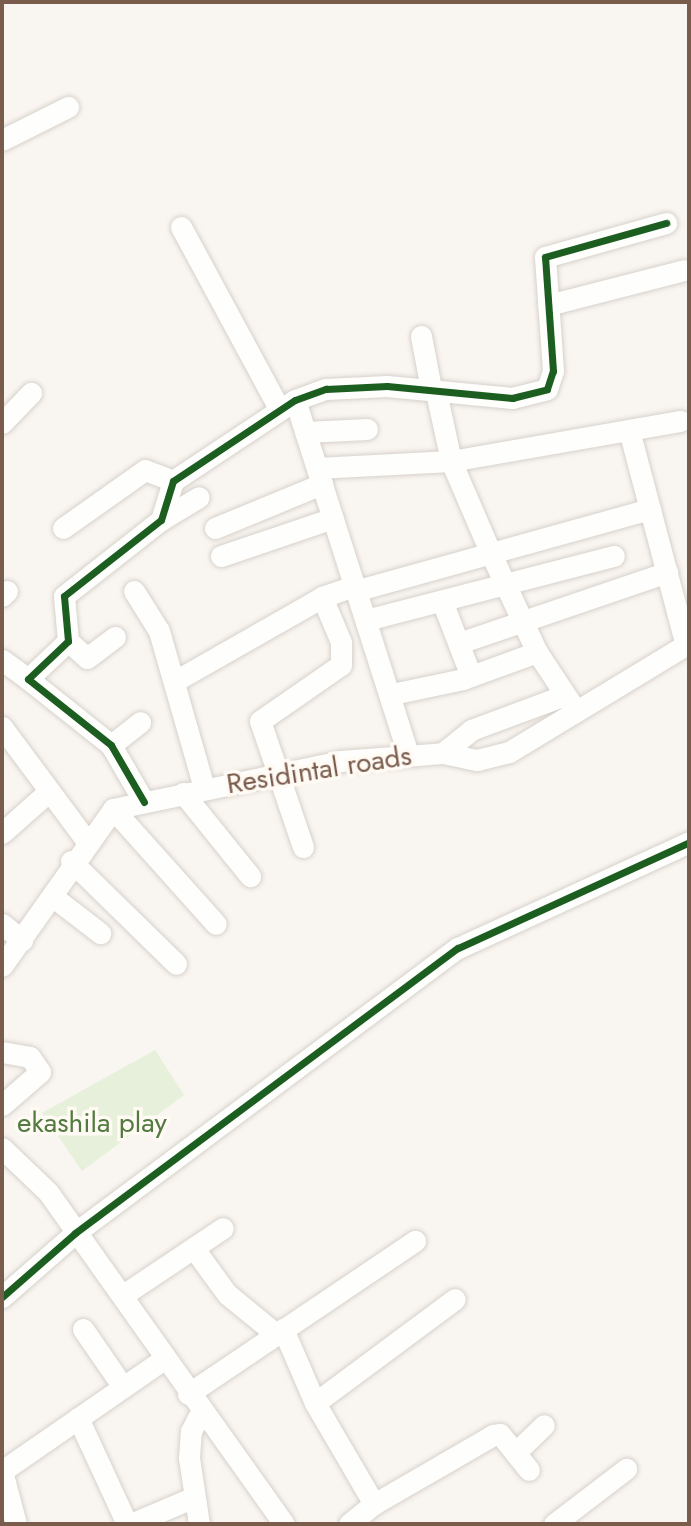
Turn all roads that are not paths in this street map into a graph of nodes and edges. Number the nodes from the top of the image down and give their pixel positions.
1 (68, 107) dead end
2 (2, 140) edge
3 (666, 223) dead end
4 (181, 227) dead end
5 (684, 270) dead end
6 (548, 305) junction
7 (421, 336) dead end
8 (433, 391) junction
9 (31, 393) dead end
10 (287, 404) junction
11 (681, 421) dead end
12 (2, 423) edge
13 (367, 429) dead end
14 (629, 430) junction
15 (305, 432) junction
16 (451, 461) junction
17 (319, 476) junction
18 (173, 481) junction
19 (200, 497) dead end
20 (650, 509) junction
21 (332, 518) junction
22 (161, 520) junction
23 (63, 528) dead end
24 (215, 528) dead end
25 (491, 554) junction
26 (221, 556) dead end
27 (614, 556) dead end
28 (667, 572) junction
29 (507, 585) junction
30 (357, 587) junction
31 (134, 591) dead end
32 (322, 597) junction
33 (442, 601) junction
34 (522, 619) junction
35 (366, 620) junction
36 (115, 636) dead end
37 (68, 641) junction
38 (459, 643) junction
39 (688, 644) edge
40 (537, 652) junction
41 (2, 660) edge
42 (471, 676) junction
43 (28, 679) junction
44 (175, 681) junction
45 (392, 694) junction
46 (570, 703) junction
47 (140, 722) dead end
48 (3, 724) edge
49 (111, 745) junction
50 (443, 753) junction
51 (408, 754) junction
52 (277, 771) junction
53 (194, 790) junction
54 (47, 793) junction
55 (144, 802) junction
56 (113, 809) junction
57 (2, 833) edge
58 (86, 840) junction
59 (689, 842) edge
60 (303, 847) dead end
61 (71, 861) junction
62 (250, 876) dead end
63 (52, 896) junction
64 (2, 924) edge
65 (216, 924) dead end
66 (100, 933) dead end
67 (22, 940) junction
68 (176, 964) dead end
69 (4, 969) edge
70 (2, 1052) edge
71 (2, 1105) edge
72 (2, 1148) edge
73 (223, 1228) dead end
74 (75, 1233) junction
75 (415, 1241) dead end
76 (195, 1250) junction
77 (123, 1295) junction
78 (2, 1297) edge
79 (456, 1299) dead end
80 (83, 1329) dead end
81 (279, 1332) junction
82 (165, 1358) junction
83 (123, 1387) junction
84 (188, 1394) junction
85 (315, 1403) junction
86 (201, 1412) junction
87 (78, 1418) junction
88 (544, 1425) dead end
89 (515, 1452) junction
90 (626, 1469) dead end
91 (529, 1470) dead end
92 (2, 1471) edge
93 (194, 1497) junction
94 (374, 1504) junction
95 (16, 1524) edge
96 (129, 1524) edge
97 (199, 1524) edge
98 (284, 1524) edge
99 (349, 1524) edge
100 (554, 1524) edge

1 - 2 street
3 - 6 street
4 - 10 street
5 - 6 street
6 - 8 street
7 - 8 street
8 - 10 street
8 - 16 street
9 - 12 street
10 - 15 street
10 - 18 street
11 - 14 street
13 - 15 street
14 - 16 street
14 - 20 street
15 - 17 street
16 - 17 street
16 - 25 street
17 - 21 street
17 - 24 street
18 - 22 street
18 - 23 street
19 - 22 street
20 - 25 street
20 - 28 street
21 - 26 street
21 - 30 street
22 - 37 street
25 - 29 street
25 - 30 street
27 - 29 street
28 - 34 street
28 - 39 street
29 - 33 street
29 - 34 street
30 - 32 street
30 - 35 street
31 - 44 street
32 - 44 street
32 - 52 street
33 - 35 street
33 - 38 street
34 - 38 street
34 - 40 street
35 - 45 street
36 - 37 street
37 - 43 street
38 - 42 street
39 - 46 street, Residintal roads
40 - 42 street
40 - 46 street
41 - 43 street
42 - 45 street
43 - 49 street
44 - 53 street
45 - 51 street
46 - 50 street
46 - 50 street, Residintal roads
47 - 49 street
48 - 54 street
49 - 55 street
50 - 51 street, Residintal roads
51 - 52 street, Residintal roads
52 - 53 street, Residintal roads
52 - 60 street
53 - 55 street, Residintal roads
53 - 62 street
54 - 57 street
54 - 58 street
55 - 56 street, Residintal roads
56 - 58 street
56 - 65 street
58 - 61 street
59 - 74 street
61 - 63 street
61 - 68 street
63 - 66 street
63 - 67 street
64 - 67 street
67 - 69 street
70 - 71 street
72 - 74 street
73 - 76 street
74 - 77 street
74 - 78 street
75 - 81 street
76 - 77 street
76 - 81 street
77 - 82 street
79 - 85 street
80 - 83 street
81 - 84 street
81 - 85 street
82 - 83 street
82 - 84 street
83 - 87 street
84 - 86 street
85 - 94 street
86 - 93 street
86 - 98 street
87 - 92 street
87 - 96 street
88 - 89 street
89 - 91 street
89 - 94 street
90 - 100 street
92 - 95 street
93 - 96 street
93 - 97 street
94 - 99 street

